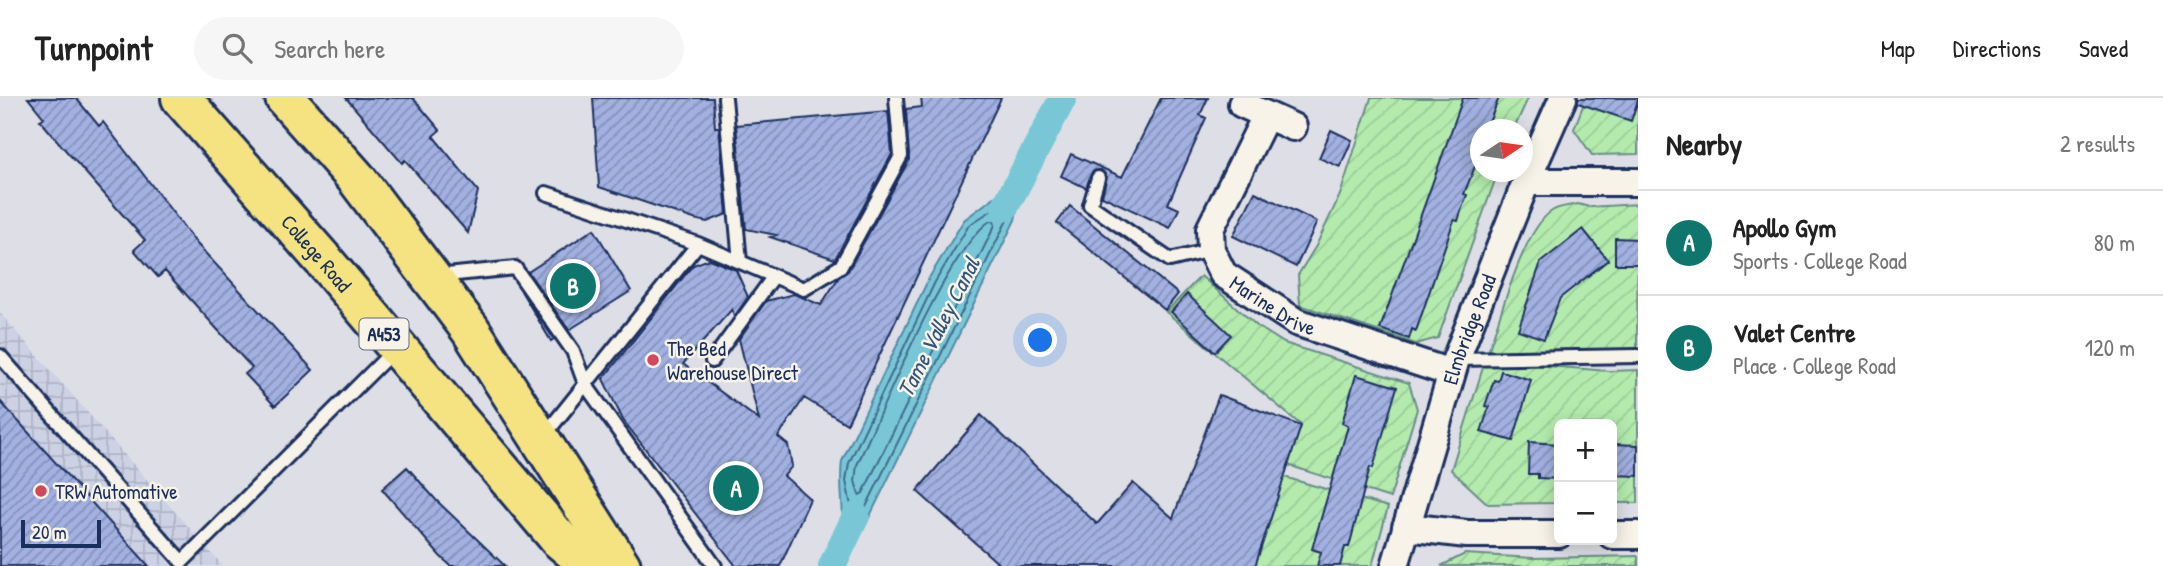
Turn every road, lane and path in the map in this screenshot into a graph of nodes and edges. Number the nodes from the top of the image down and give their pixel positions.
1 (181, 98) edge
2 (212, 98) edge
3 (285, 98) edge
4 (725, 98) edge
5 (896, 98) edge
6 (1563, 98) edge
7 (1242, 104) dead end
8 (1266, 116) junction
9 (1293, 127) dead end
10 (1533, 165) edge
11 (1098, 177) dead end
12 (1533, 181) edge
13 (1526, 182) edge
14 (1638, 182) edge
15 (547, 193) dead end
16 (698, 244) junction
17 (1211, 250) junction
18 (325, 262) junction
19 (740, 262) junction
20 (774, 276) junction
21 (430, 277) junction
22 (395, 348) junction
23 (0, 356) edge
24 (1638, 356) edge
25 (712, 361) dead end
26 (1454, 366) junction
27 (585, 384) junction
28 (540, 440) junction
29 (1406, 527) junction
30 (1554, 534) edge
31 (1617, 535) edge
32 (1638, 535) edge
33 (591, 566) edge
34 (621, 566) edge
35 (715, 566) edge
36 (1395, 566) edge

1 - 18 main road, College Road / A453
2 - 18 main road
3 - 21 main road
4 - 19 lane
5 - 20 lane
6 - 10 street, Elmbridge Road
7 - 8 street
8 - 9 street
8 - 17 street
11 - 17 lane
12 - 14 street
13 - 26 street, Elmbridge Road
15 - 16 lane
16 - 19 lane
16 - 27 lane
17 - 26 street, Marine Drive
18 - 22 main road, College Road / A453
19 - 20 lane
20 - 25 lane
21 - 27 lane
21 - 28 main road
22 - 23 lane
22 - 33 main road, College Road / A453
24 - 26 lane
26 - 29 street, Elmbridge Road
27 - 28 lane
27 - 35 lane
28 - 34 main road
29 - 30 street
29 - 36 street, Elmbridge Road
31 - 32 street

